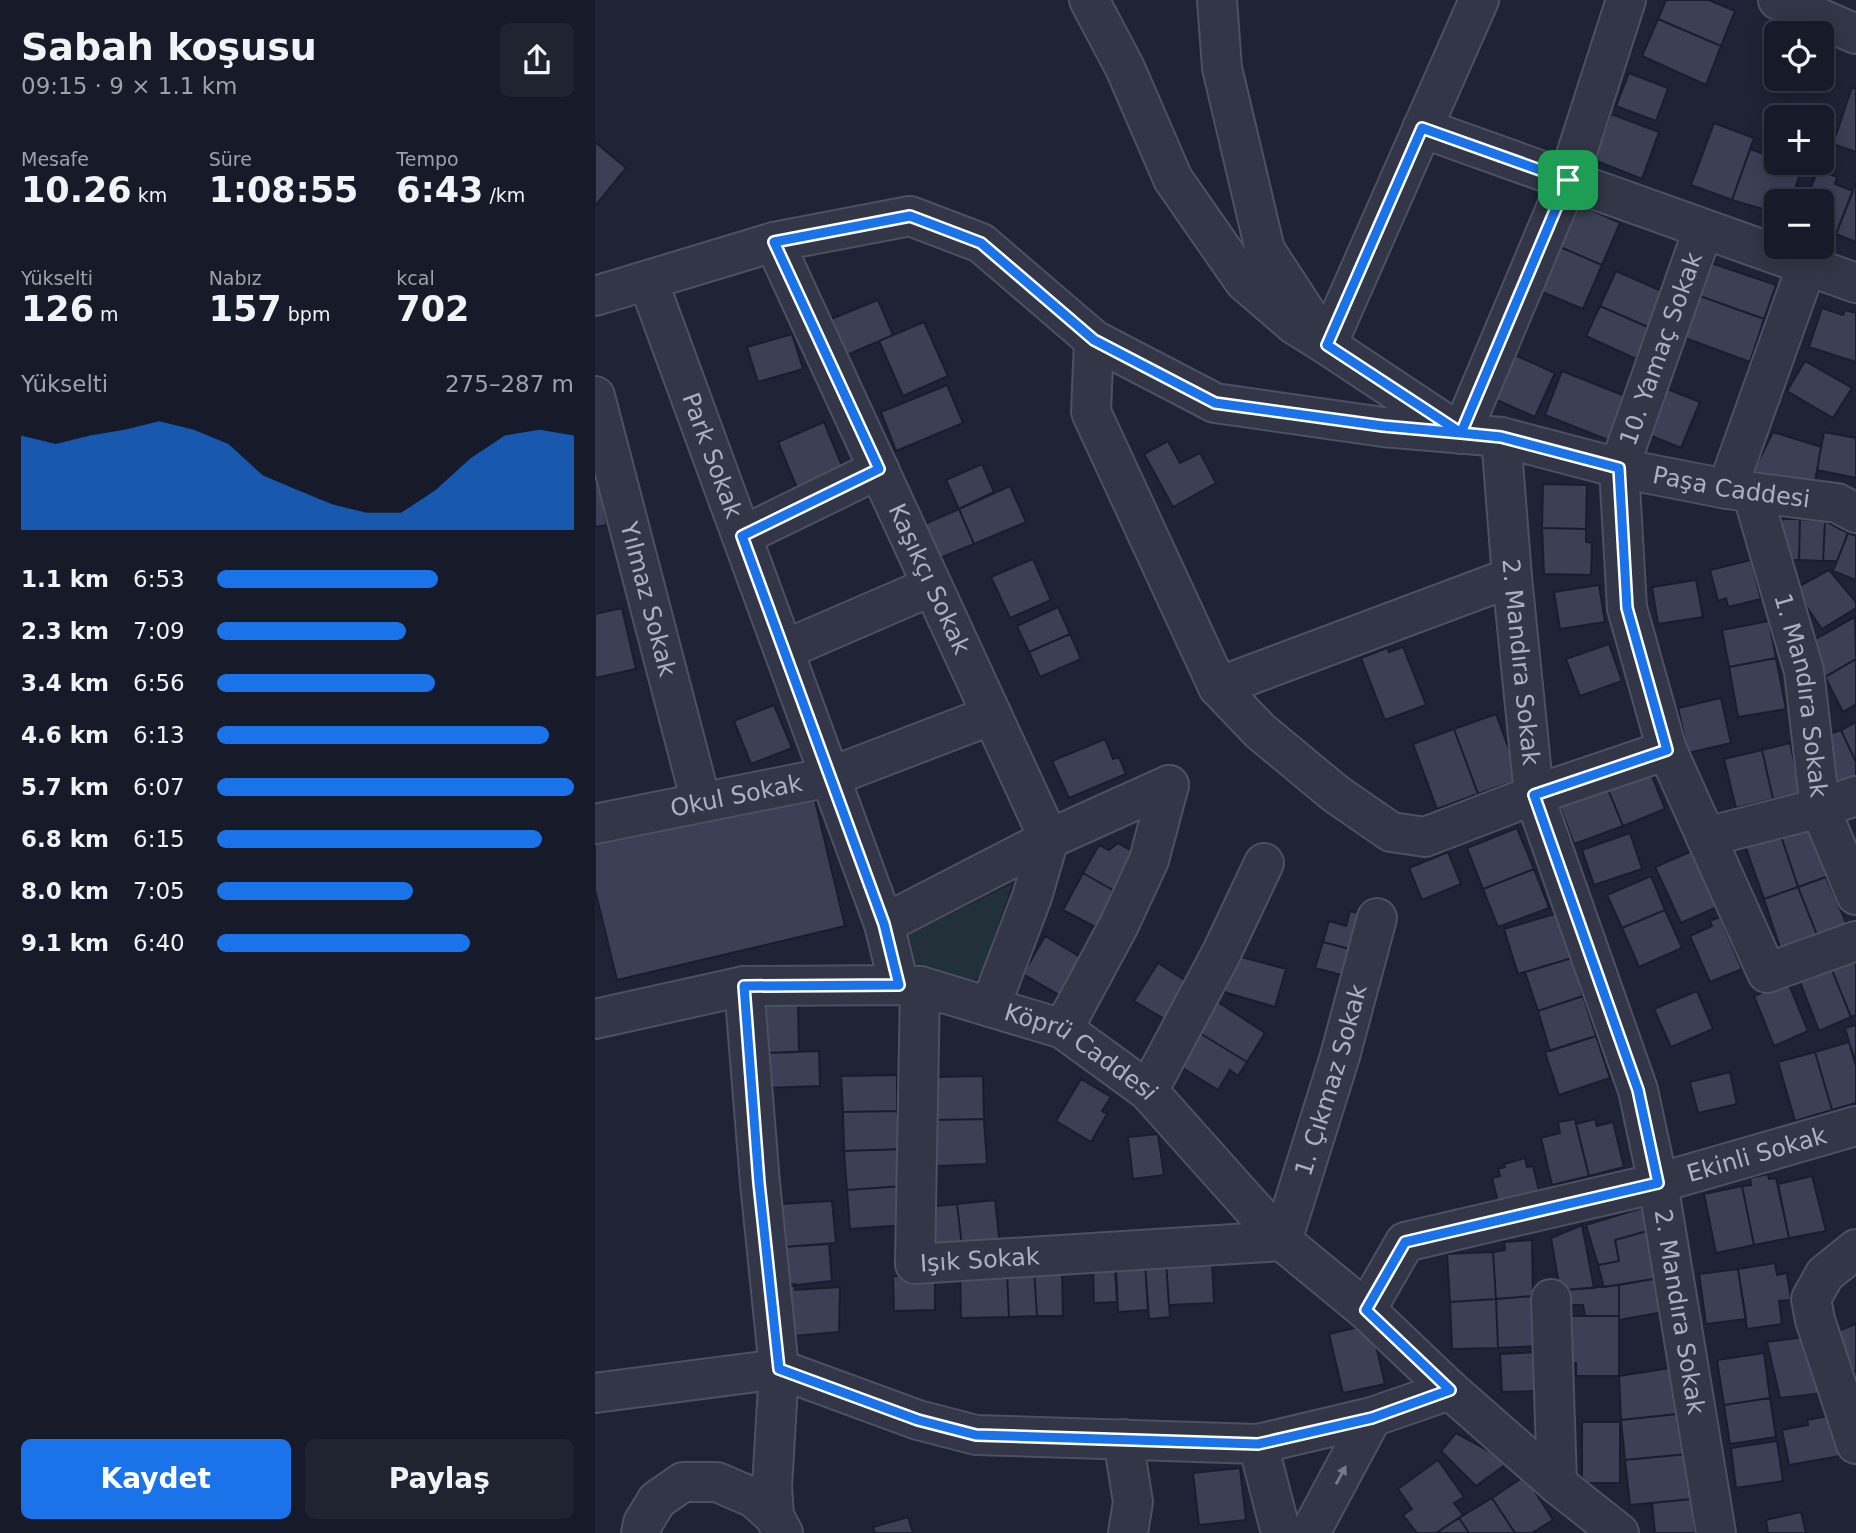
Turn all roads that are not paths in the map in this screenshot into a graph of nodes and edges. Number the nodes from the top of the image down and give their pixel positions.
1 (1089, 0) edge
2 (1217, 0) edge
3 (1479, 0) edge
4 (1626, 0) edge
5 (1778, 0) edge
6 (1856, 34) edge
7 (1422, 128) junction
8 (1568, 180) junction
9 (1703, 230) junction
10 (774, 242) junction
11 (1807, 265) junction
12 (648, 281) junction
13 (1856, 284) edge
14 (595, 296) edge
15 (1094, 340) junction
16 (1327, 345) junction
17 (595, 396) edge
18 (1461, 433) junction
19 (1501, 437) junction
20 (1619, 468) junction
21 (879, 469) junction
22 (1739, 490) junction
23 (1856, 513) edge
24 (742, 536) junction
25 (1512, 577) junction
26 (932, 586) junction
27 (784, 650) junction
28 (1218, 687) junction
29 (992, 715) junction
30 (1667, 750) junction
31 (830, 777) junction
32 (1534, 795) junction
33 (1856, 796) edge
34 (701, 802) junction
35 (1820, 808) junction
36 (595, 824) edge
37 (1706, 837) junction
38 (1049, 839) junction
39 (1263, 863) dead end
40 (1856, 895) edge
41 (1377, 918) dead end
42 (884, 924) junction
43 (1856, 941) edge
44 (910, 985) junction
45 (744, 986) junction
46 (991, 1007) junction
47 (597, 1009) edge
48 (1063, 1029) junction
49 (1148, 1091) junction
50 (1856, 1126) edge
51 (1658, 1183) junction
52 (1282, 1241) junction
53 (1856, 1249) edge
54 (1551, 1299) dead end
55 (1366, 1310) junction
56 (779, 1369) junction
57 (1450, 1390) junction
58 (595, 1393) edge
59 (1372, 1418) junction
60 (1855, 1437) edge
61 (1123, 1439) junction
62 (1258, 1444) junction
63 (1557, 1483) junction
64 (776, 1512) edge
65 (1599, 1528) edge
66 (641, 1533) edge
67 (1128, 1533) edge
68 (1281, 1533) edge
69 (1310, 1533) edge
70 (1716, 1533) edge

1 - 16 street
2 - 16 street
3 - 7 street
4 - 8 street
5 - 6 street
7 - 8 street
7 - 16 street
8 - 9 street
8 - 18 street
9 - 11 street
9 - 20 street, 10. Yamaç Sokak
10 - 12 street
10 - 15 street, Paşa Caddesi
10 - 21 street, Kaşıkçı Sokak
11 - 13 street
11 - 22 street
12 - 14 street
12 - 24 street, Park Sokak
15 - 18 street, Paşa Caddesi
15 - 28 street
16 - 18 street
17 - 34 street, Yılmaz Sokak
18 - 19 street, Paşa Caddesi
19 - 20 street, Paşa Caddesi
19 - 25 street, 2. Mandıra Sokak
20 - 22 street, Paşa Caddesi
20 - 30 street
21 - 24 street
21 - 26 street, Kaşıkçı Sokak
22 - 23 street, Paşa Caddesi
22 - 35 street, 1. Mandıra Sokak
24 - 27 street, Park Sokak
25 - 28 street
25 - 32 street, 2. Mandıra Sokak
26 - 27 street
26 - 29 street, Kaşıkçı Sokak
27 - 31 street, Park Sokak
28 - 32 street
29 - 31 street, Okul Sokak
29 - 38 street, Kaşıkçı Sokak
30 - 32 street
30 - 37 street
31 - 34 street, Okul Sokak
31 - 42 street, Park Sokak
32 - 51 street, 2. Mandıra Sokak
33 - 35 street
34 - 36 street, Okul Sokak
35 - 37 street
35 - 40 street, 1. Mandıra Sokak
37 - 43 street
38 - 42 street
38 - 46 street
38 - 48 street
39 - 49 street
41 - 52 street, 1. Çıkmaz Sokak
42 - 44 street, Park Sokak
44 - 45 street, Köprü Caddesi
44 - 46 street, Köprü Caddesi
44 - 52 street, Işık Sokak
45 - 47 street, Köprü Caddesi
45 - 56 street
46 - 48 street, Köprü Caddesi
48 - 49 street, Köprü Caddesi
49 - 52 street, Köprü Caddesi
50 - 51 street, Ekinli Sokak
51 - 55 street, Ekinli Sokak
51 - 70 street, 2. Mandıra Sokak
52 - 55 street, Köprü Caddesi
53 - 60 street
54 - 63 street
55 - 57 street, Köprü Caddesi
56 - 58 street
56 - 61 street
56 - 64 street
57 - 59 street
57 - 63 street, Köprü Caddesi
59 - 62 street
69 -> 59 street
61 - 62 street
61 - 67 street
62 - 68 street
63 - 65 street, Köprü Caddesi
64 - 66 street

